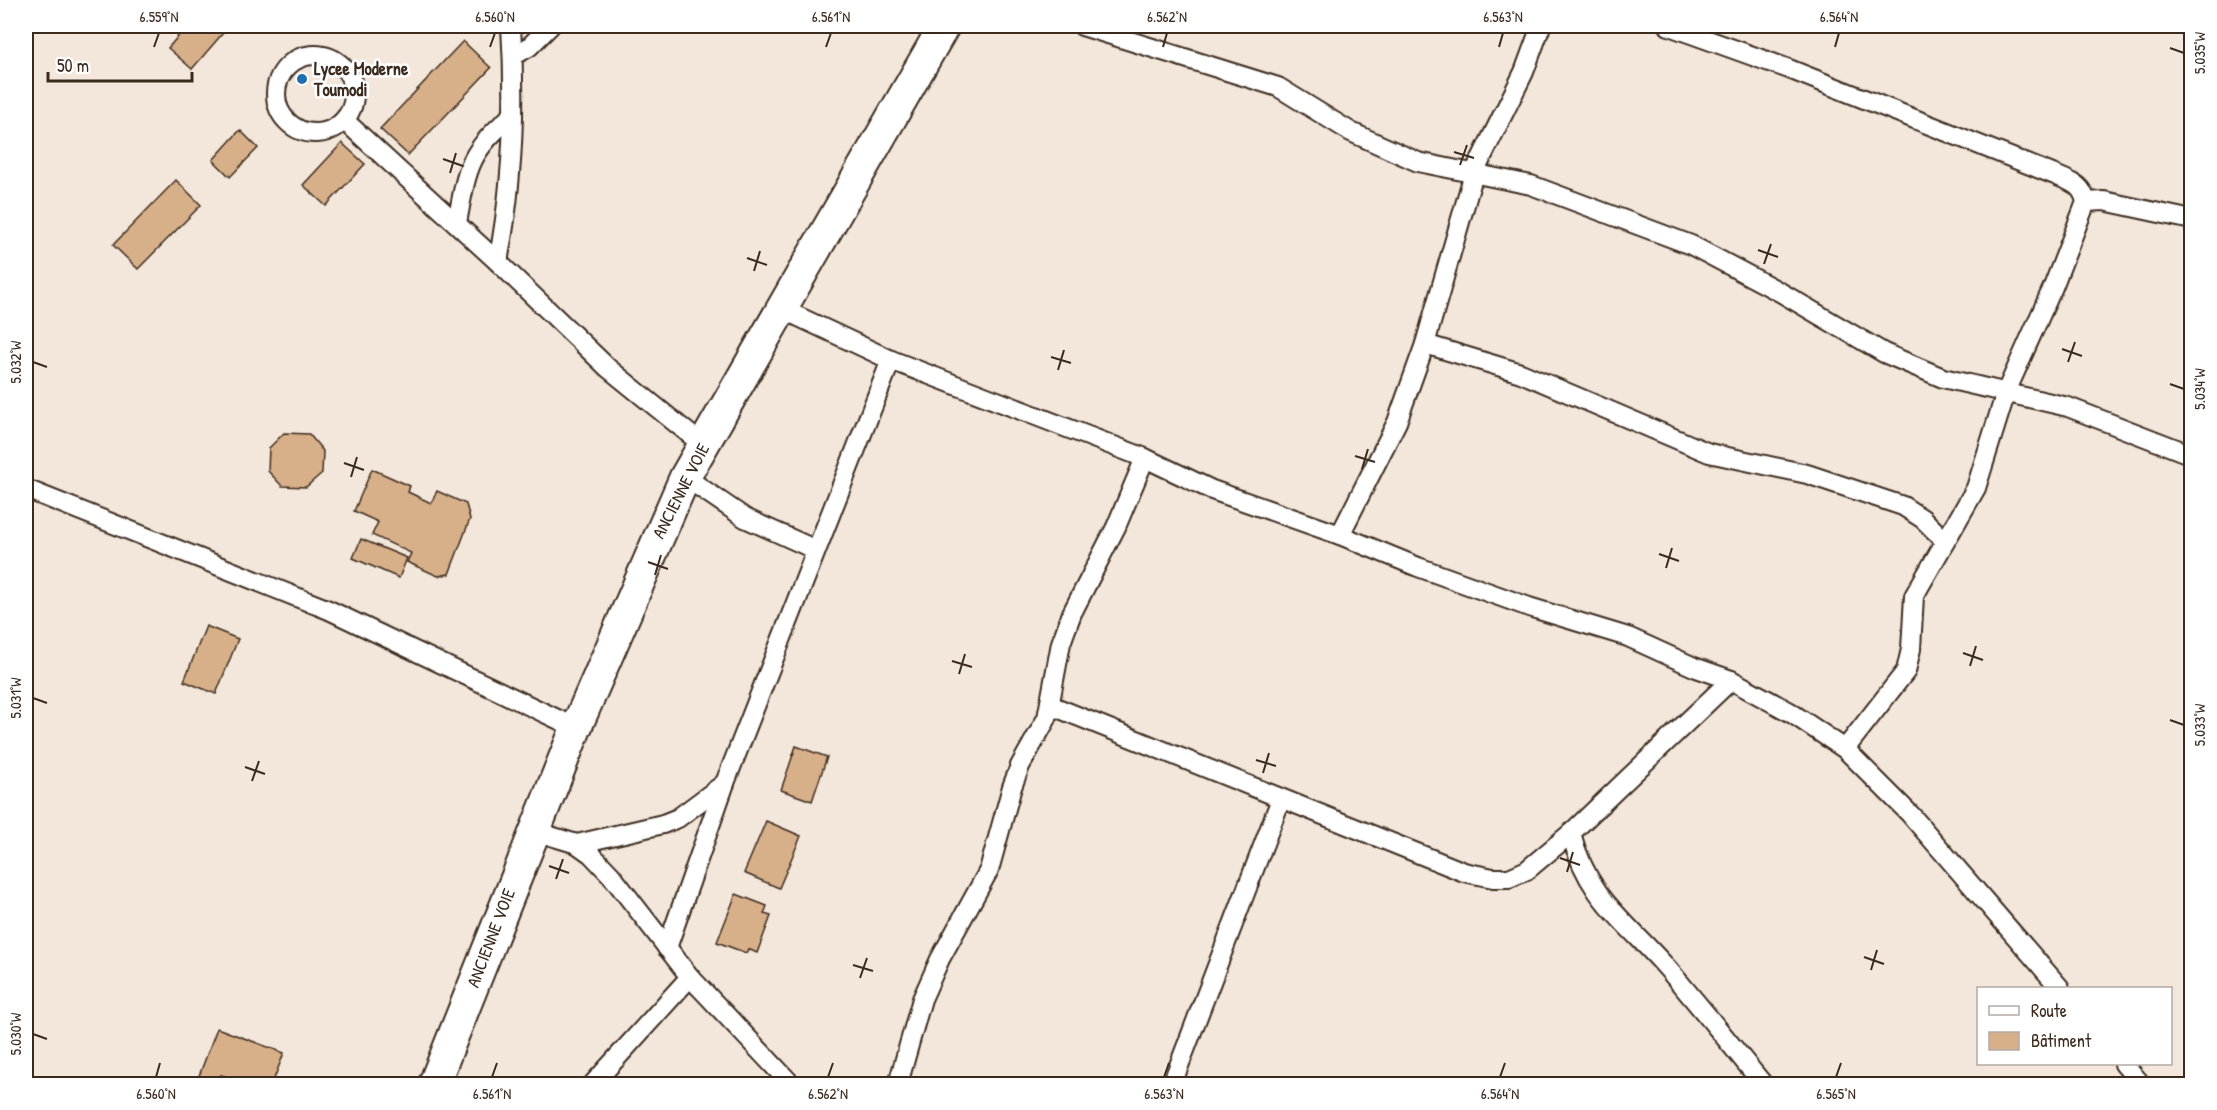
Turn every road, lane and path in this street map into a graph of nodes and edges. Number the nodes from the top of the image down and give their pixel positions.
1 (511, 26) edge
2 (550, 26) edge
3 (944, 26) edge
4 (1082, 26) edge
5 (1541, 26) edge
6 (1669, 26) edge
7 (513, 56) junction
8 (513, 115) junction
9 (344, 120) junction
10 (1474, 173) junction
11 (2086, 202) junction
12 (2192, 220) edge
13 (457, 223) junction
14 (498, 262) junction
15 (782, 309) junction
16 (1425, 344) junction
17 (891, 360) junction
18 (2006, 392) junction
19 (703, 445) junction
20 (2192, 455) edge
21 (1145, 458) junction
22 (685, 477) junction
23 (26, 489) edge
24 (1340, 535) junction
25 (1945, 542) junction
26 (816, 550) junction
27 (1731, 680) junction
28 (1050, 705) junction
29 (576, 728) junction
30 (1845, 749) junction
31 (725, 783) junction
32 (1281, 799) junction
33 (534, 831) junction
34 (1571, 833) junction
35 (577, 844) junction
36 (667, 948) junction
37 (690, 976) junction
38 (2059, 987) edge
39 (2125, 1065) edge
40 (434, 1084) edge
41 (593, 1084) edge
42 (791, 1084) edge
43 (898, 1084) edge
44 (1172, 1084) edge
45 (1763, 1084) edge
46 (2141, 1084) edge

1 - 7 street
2 - 7 street
3 - 15 main road, ANCIENNE VOIE
4 - 10 street
5 - 10 street
6 - 11 street
7 - 8 street
8 - 13 street
8 - 14 street
9 - 9 street
9 - 13 street
10 - 16 street
10 - 18 street
11 - 12 street
11 - 18 street
13 - 14 street
14 - 19 street
15 - 17 street
15 - 19 main road, ANCIENNE VOIE
16 - 24 street
16 - 25 street
17 - 21 street
17 - 26 street
18 - 20 street
18 - 25 street
19 - 22 main road, ANCIENNE VOIE
21 - 24 street
21 - 28 street
22 - 26 street
22 - 29 main road, ANCIENNE VOIE
23 - 29 street
24 - 27 street
25 - 30 street
26 - 31 street
27 - 30 street
27 - 34 street
28 - 32 street
28 - 43 street
29 - 33 main road, ANCIENNE VOIE
30 - 38 street
31 - 35 street
31 - 36 street
32 - 34 street
32 - 44 street
33 - 35 street
33 - 40 main road, ANCIENNE VOIE
34 - 45 street
35 - 36 street
36 - 37 street
37 - 41 street
37 - 42 street
39 - 46 street

